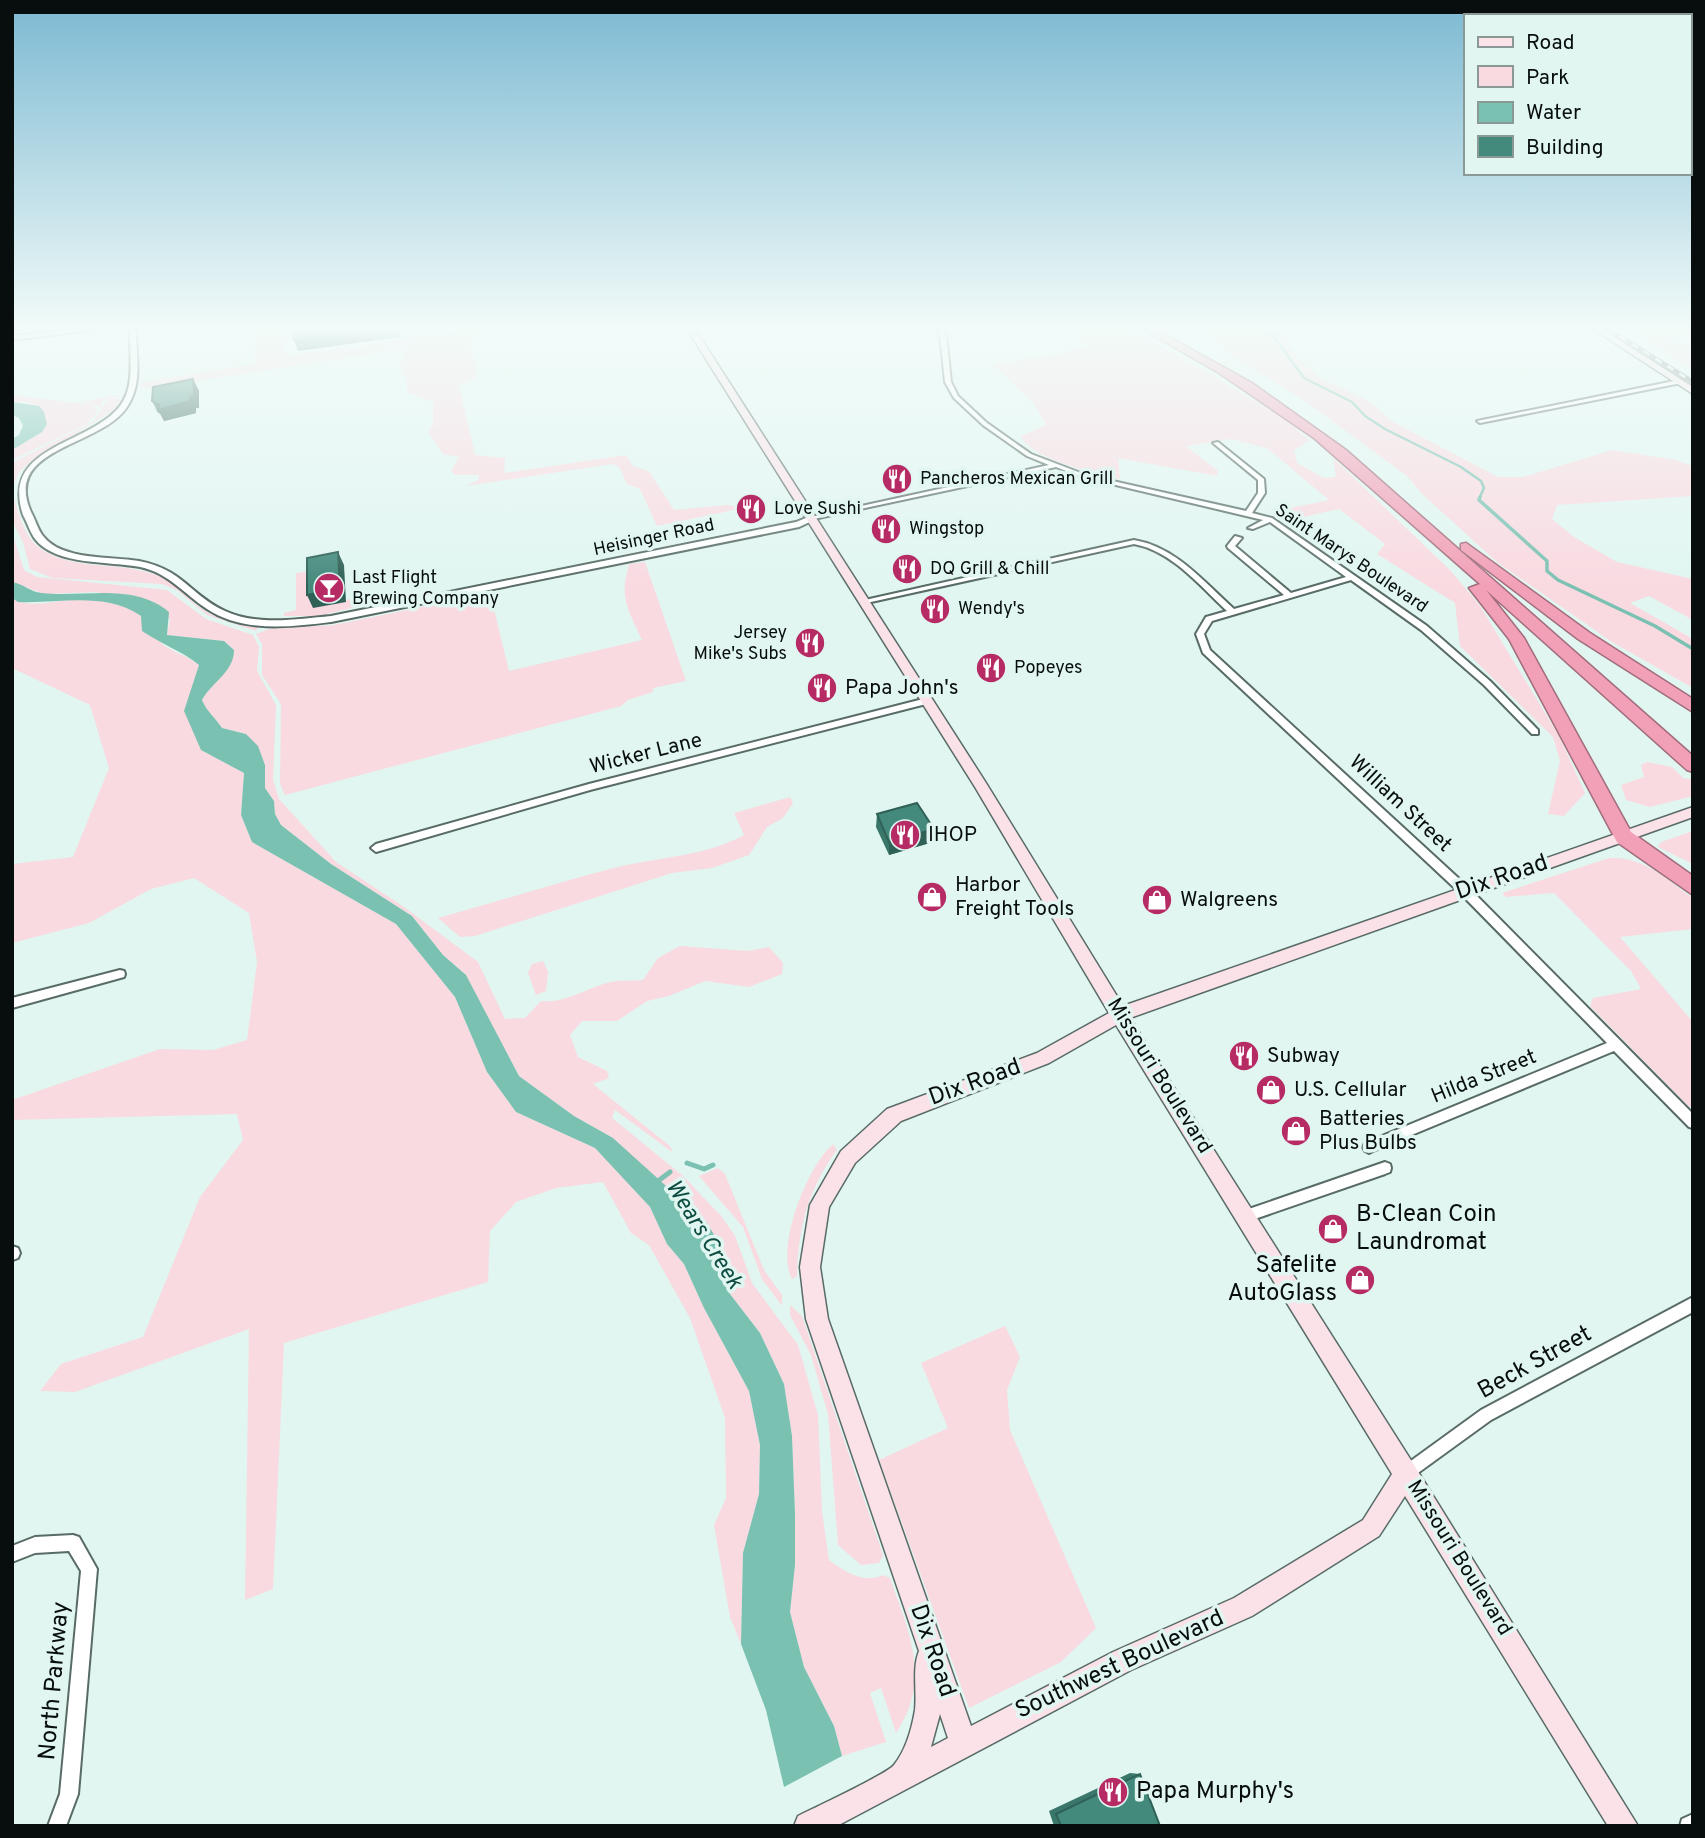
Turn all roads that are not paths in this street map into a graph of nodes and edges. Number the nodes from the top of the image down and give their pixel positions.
1 (111, 415) edge
2 (745, 415) edge
3 (975, 415) edge
4 (1291, 415) edge
5 (1308, 415) edge
6 (1512, 415) edge
7 (1480, 421) dead end
8 (1216, 443) dead end
9 (1054, 466) junction
10 (1249, 512) junction
11 (1411, 513) junction
12 (811, 519) junction
13 (1270, 519) junction
14 (1434, 523) junction
15 (1251, 528) dead end
16 (1238, 538) dead end
17 (1353, 577) junction
18 (1289, 595) junction
19 (865, 603) junction
20 (1232, 612) junction
21 (928, 701) junction
22 (1693, 707) edge
23 (1535, 732) dead end
24 (1693, 750) edge
25 (1693, 766) edge
26 (1693, 812) edge
27 (1624, 837) junction
28 (376, 848) dead end
29 (1693, 887) edge
30 (1464, 890) junction
31 (120, 974) dead end
32 (12, 1003) edge
33 (1121, 1014) junction
34 (1615, 1045) junction
35 (1693, 1123) edge
36 (1369, 1147) dead end
37 (1385, 1168) dead end
38 (1246, 1216) junction
39 (1693, 1304) edge
40 (1406, 1473) junction
41 (12, 1554) edge
42 (924, 1625) junction
43 (963, 1742) junction
44 (903, 1774) junction
45 (58, 1826) edge
46 (808, 1826) edge
47 (1624, 1826) edge

1 - 12 street, Heisinger Road
2 - 12 main road, Missouri Boulevard
3 - 9 street, Saint Marys Boulevard
4 - 11 highway
5 - 14 highway
6 - 7 street
8 - 10 street
9 - 10 street, Saint Marys Boulevard
9 - 12 street, Heisinger Road
10 - 13 street, Saint Marys Boulevard
11 - 25 highway
11 - 27 highway
12 - 19 main road, Missouri Boulevard
13 - 15 street
13 - 17 street, Saint Marys Boulevard
14 - 22 highway
14 - 24 highway
16 - 18 street
17 - 18 street, William Street
17 - 23 street, Saint Marys Boulevard
18 - 20 street, William Street
19 - 20 street
19 - 21 main road, Missouri Boulevard
20 - 30 street, William Street
21 - 28 street, Wicker Lane
21 - 33 main road, Missouri Boulevard
26 - 27 main road, Dix Road
27 - 29 highway
27 - 30 main road, Dix Road
30 - 33 main road, Dix Road
30 - 34 street, William Street
31 - 32 street
33 - 38 main road, Missouri Boulevard
33 - 42 main road, Dix Road
34 - 35 street, William Street
34 - 36 street, Hilda Street
37 - 38 street
38 - 40 main road, Missouri Boulevard
39 - 40 street, Beck Street
40 - 43 main road, Southwest Boulevard
40 - 47 main road, Missouri Boulevard
41 - 45 street, North Parkway
42 - 43 main road, Dix Road
42 - 44 main road
43 - 44 main road, Southwest Boulevard
44 - 46 main road, Southwest Boulevard

